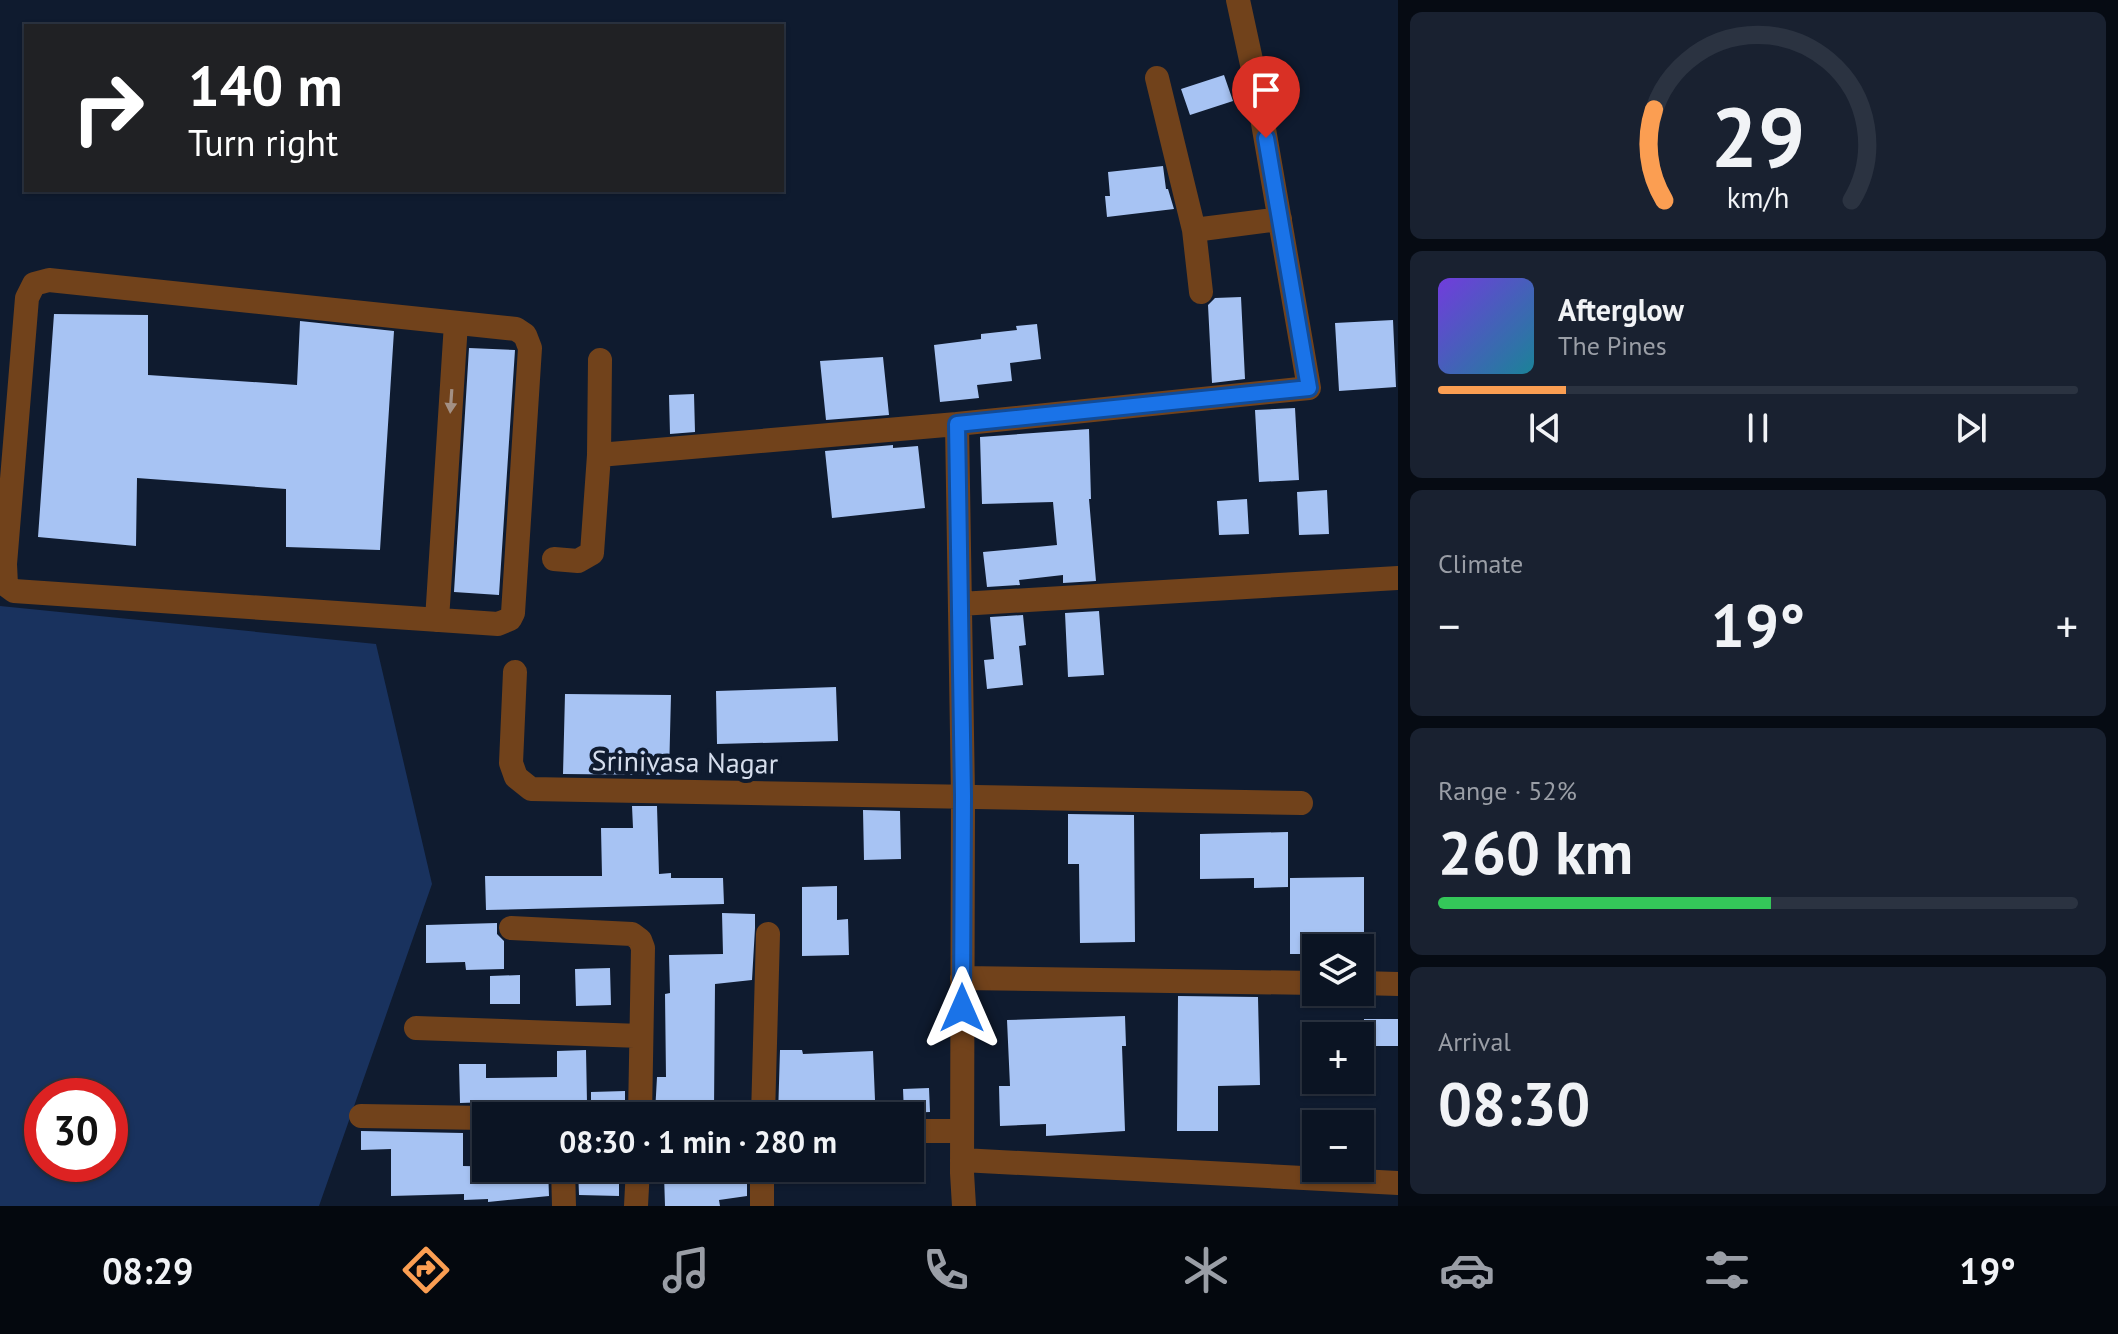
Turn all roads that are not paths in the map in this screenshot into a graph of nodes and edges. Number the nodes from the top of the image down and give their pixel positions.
1 (1238, 0) edge
2 (1157, 78) dead end
3 (1280, 219) junction
4 (1194, 230) junction
5 (1201, 292) dead end
6 (456, 323) junction
7 (600, 360) dead end
8 (957, 424) junction
9 (599, 455) junction
10 (4, 533) edge
11 (554, 559) dead end
12 (2, 564) edge
13 (1398, 578) edge
14 (960, 604) junction
15 (437, 620) junction
16 (515, 672) dead end
17 (963, 796) junction
18 (1301, 803) dead end
19 (511, 928) dead end
20 (768, 934) dead end
21 (962, 978) junction
22 (1302, 983) edge
23 (1374, 983) edge
24 (1398, 984) edge
25 (416, 1028) dead end
26 (641, 1036) junction
27 (640, 1102) edge
28 (763, 1102) edge
29 (361, 1116) dead end
30 (472, 1118) edge
31 (924, 1131) edge
32 (962, 1131) junction
33 (962, 1160) junction
34 (563, 1182) edge
35 (637, 1182) edge
36 (762, 1182) edge
37 (1398, 1183) edge
38 (564, 1206) edge
39 (636, 1206) edge
40 (762, 1206) edge
41 (964, 1206) edge

1 - 3 street
2 - 4 street
3 - 4 street
3 - 8 street
4 - 5 street
6 - 10 street
6 -> 15 street
6 - 15 street
7 - 9 street
8 - 9 street
8 - 14 street
9 - 11 street
10 - 12 street
12 - 15 street
13 - 14 street
14 - 17 street
16 - 17 street, Srinivasa Nagar
17 - 18 street
17 - 21 street
19 - 26 street
20 - 28 street
21 - 22 street
21 - 32 street
23 - 24 street
25 - 26 street
26 - 27 street
29 - 30 street
31 - 32 street
32 - 33 street
33 - 37 street
33 - 41 street
34 - 38 street
35 - 39 street
36 - 40 street

